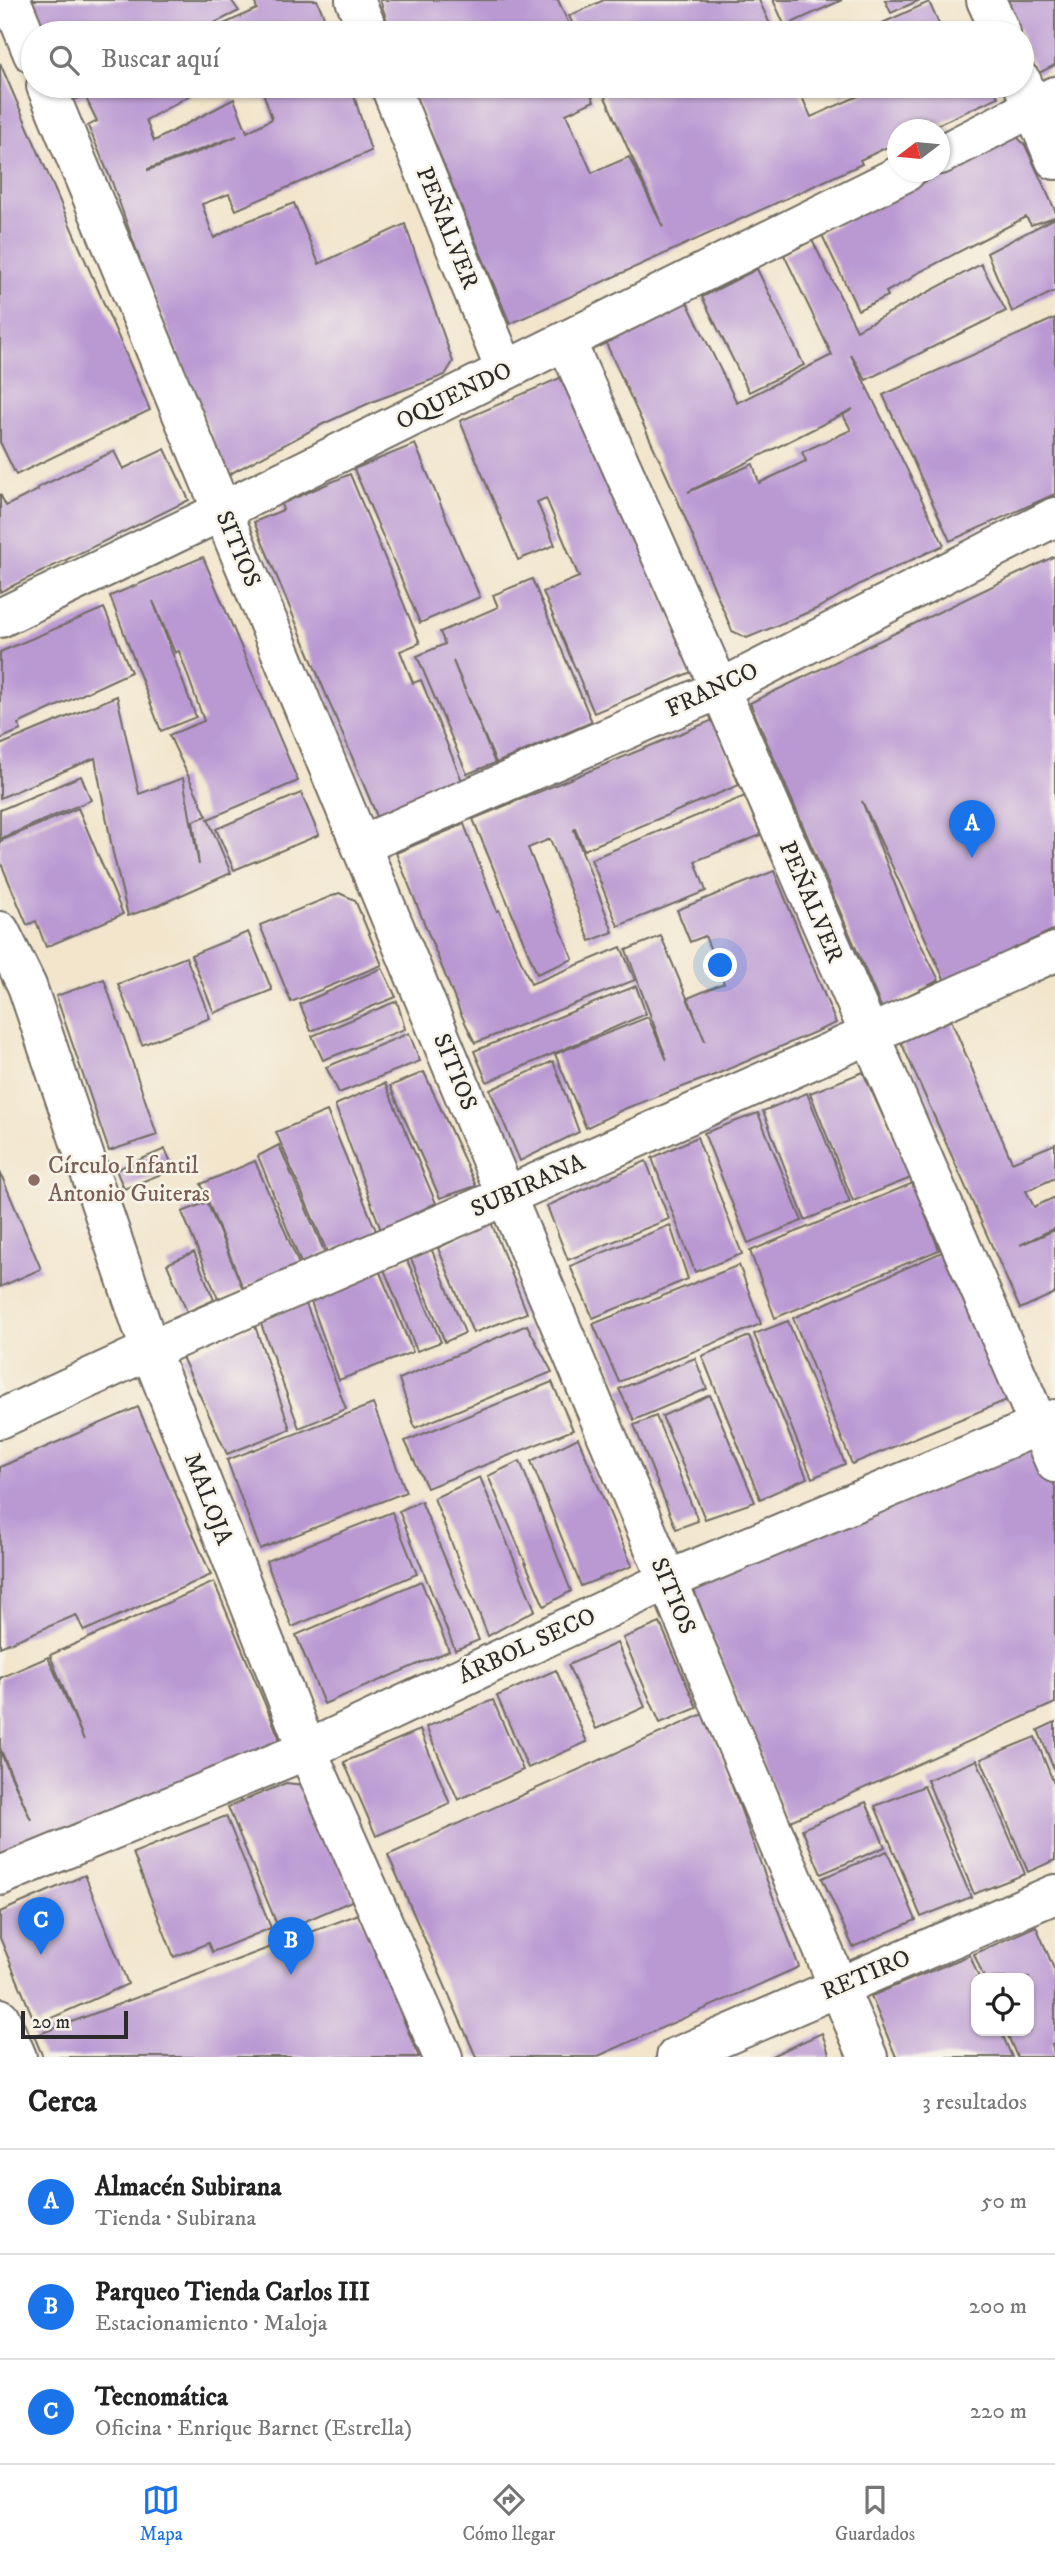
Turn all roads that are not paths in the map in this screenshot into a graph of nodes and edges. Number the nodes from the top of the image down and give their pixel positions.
1 (11, 0) edge
2 (355, 0) edge
3 (986, 0) edge
4 (364, 21) edge
5 (996, 21) edge
6 (21, 25) edge
7 (1037, 96) edge
8 (52, 98) edge
9 (395, 98) edge
10 (1034, 98) edge
11 (950, 149) edge
12 (1055, 160) edge
13 (887, 181) edge
14 (566, 341) junction
15 (505, 370) junction
16 (222, 512) junction
17 (1055, 517) edge
18 (0, 618) edge
19 (720, 689) junction
20 (361, 845) junction
21 (0, 931) edge
22 (1055, 952) edge
23 (13, 992) edge
24 (869, 1037) junction
25 (506, 1196) junction
26 (150, 1350) junction
27 (0, 1419) edge
28 (1047, 1422) edge
29 (1055, 1463) edge
30 (666, 1581) junction
31 (307, 1750) junction
32 (0, 1877) edge
33 (1055, 1894) edge
34 (838, 1987) junction
35 (0, 2018) edge
36 (17, 2057) edge
37 (443, 2057) edge
38 (676, 2057) edge
39 (868, 2057) edge

1 - 6 street
2 - 4 street
3 - 5 street
7 - 12 street
8 - 16 street, SITIOS
9 - 15 street, PEÑALVER
10 - 11 street
13 - 14 street, OQUENDO
14 - 15 street, OQUENDO
14 - 19 street, PEÑALVER
15 - 16 street, OQUENDO
16 - 18 street, OQUENDO
16 - 20 street, SITIOS
17 - 19 street, FRANCO
19 - 20 street, FRANCO
19 - 24 street, PEÑALVER
20 - 25 street, SITIOS
21 - 23 street, MALOJA
22 - 24 street, SUBIRANA
23 - 26 street, MALOJA
24 - 25 street, SUBIRANA
24 - 28 street, PEÑALVER
25 - 26 street, SUBIRANA
25 - 30 street, SITIOS
26 - 27 street, SUBIRANA
26 - 31 street, MALOJA
28 - 29 street, PEÑALVER
28 - 30 street, ÁRBOL SECO
30 - 31 street, ÁRBOL SECO
30 - 34 street, SITIOS
31 - 32 street, ÁRBOL SECO
31 - 37 street, MALOJA
33 - 34 street, RETIRO
34 - 38 street, RETIRO
34 - 39 street, SITIOS
35 - 36 street

